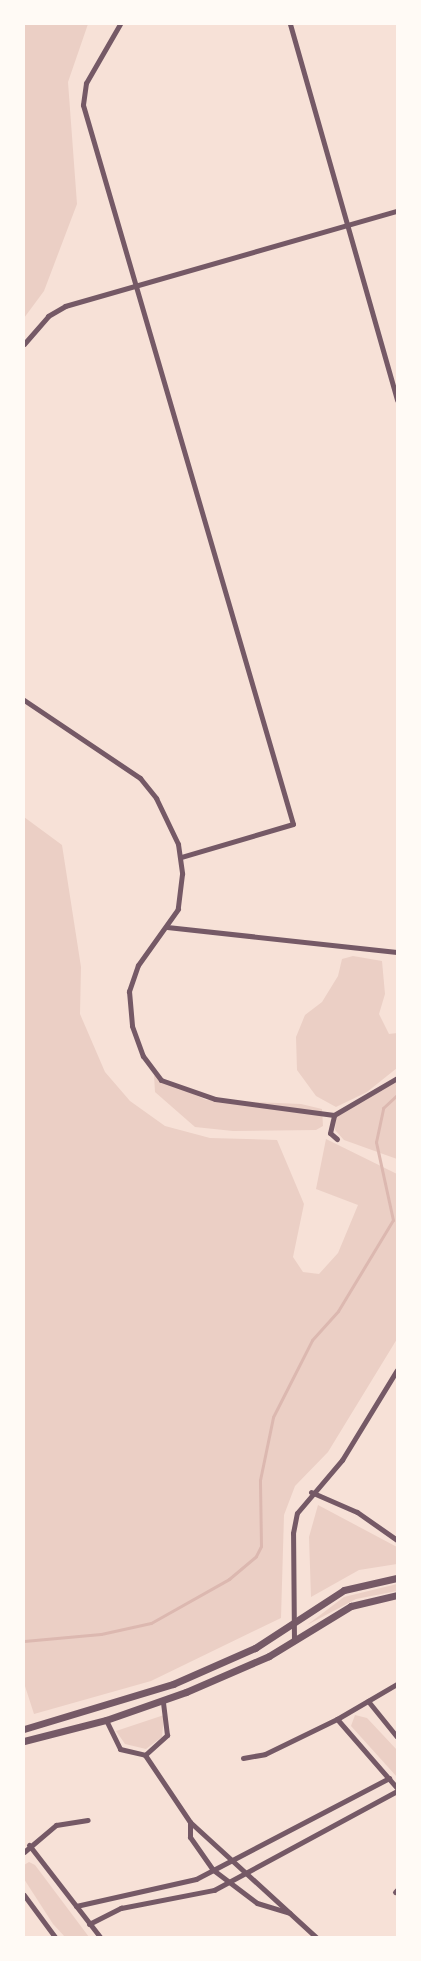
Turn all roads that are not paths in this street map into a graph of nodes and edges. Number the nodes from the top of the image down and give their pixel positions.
1 (120, 24) edge
2 (290, 24) edge
3 (397, 211) edge
4 (348, 225) junction
5 (135, 288) junction
6 (24, 344) edge
7 (397, 400) edge
8 (24, 700) edge
9 (181, 857) junction
10 (167, 927) junction
11 (397, 952) edge
12 (397, 1078) edge
13 (334, 1115) junction
14 (337, 1139) dead end
15 (397, 1370) edge
16 (311, 1492) junction
17 (397, 1540) edge
18 (397, 1578) edge
19 (397, 1595) edge
20 (292, 1626) junction
21 (294, 1641) junction
22 (397, 1684) edge
23 (163, 1701) junction
24 (368, 1701) junction
25 (337, 1719) junction
26 (106, 1720) junction
27 (24, 1729) edge
28 (397, 1737) edge
29 (24, 1741) edge
30 (146, 1755) junction
31 (243, 1758) dead end
32 (389, 1778) junction
33 (397, 1790) edge
34 (88, 1820) dead end
35 (190, 1822) junction
36 (29, 1845) junction
37 (24, 1852) edge
38 (231, 1859) junction
39 (212, 1869) junction
40 (245, 1870) junction
41 (226, 1882) junction
42 (24, 1894) edge
43 (76, 1906) junction
44 (292, 1914) junction
45 (89, 1924) junction
46 (53, 1936) edge
47 (100, 1937) edge
48 (316, 1937) edge

1 - 5 street
2 - 4 street
3 - 4 street
4 - 5 street
4 - 7 street
5 - 6 street
5 - 9 street
8 - 9 street
9 - 10 street
10 - 11 street
10 - 13 street
12 - 13 street
13 - 14 street
15 - 16 street
16 - 17 street
16 - 20 street
18 - 20 street
19 - 21 street
20 - 21 street
20 - 27 street
21 - 23 street
22 - 24 street
23 - 26 street
23 - 30 street
24 - 25 street
24 - 28 street
25 - 31 street
25 - 32 street
26 - 29 street
26 - 30 street
30 - 35 street
32 - 33 street
32 - 38 street
33 - 40 street
34 - 36 street
35 - 38 street
35 - 39 street
36 - 37 street
36 - 43 street
38 - 39 street
38 - 40 street
39 - 41 street
39 - 43 street
40 - 41 street
40 - 44 street
41 - 44 street
41 - 45 street
42 - 46 street
43 - 45 street
44 - 48 street
45 - 47 street

